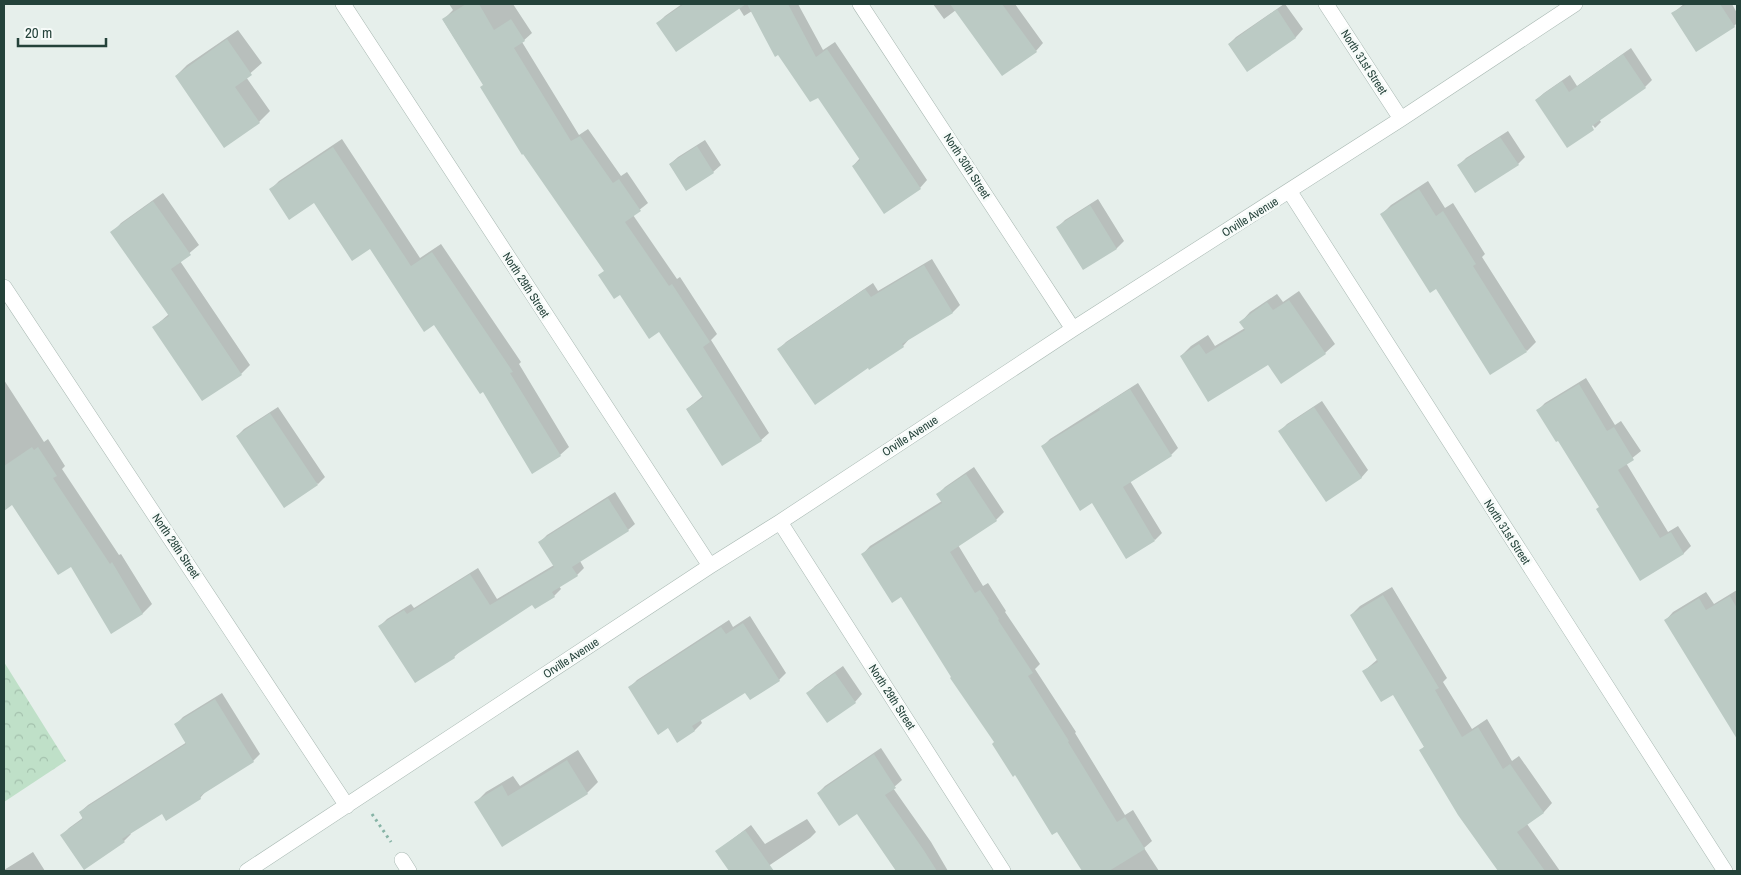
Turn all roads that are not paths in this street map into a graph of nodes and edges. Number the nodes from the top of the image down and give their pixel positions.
1 (343, 4) edge
2 (860, 4) edge
3 (1326, 4) edge
4 (1575, 4) edge
5 (1401, 120) junction
6 (1290, 192) junction
7 (4, 288) edge
8 (1073, 329) junction
9 (780, 522) junction
10 (710, 566) junction
11 (347, 806) junction
12 (247, 871) edge
13 (1003, 871) edge
14 (1725, 871) edge

1 - 10 street, North 29th Street
2 - 8 street, North 30th Street
3 - 5 street, North 31st Street
4 - 5 street, Orville Avenue
5 - 6 street, Orville Avenue
6 - 8 street, Orville Avenue
6 - 14 street, North 31st Street
7 - 11 street, North 28th Street
8 - 9 street, Orville Avenue
9 - 10 street, Orville Avenue
9 - 13 street, North 29th Street
10 - 11 street, Orville Avenue
11 - 12 street, Orville Avenue

